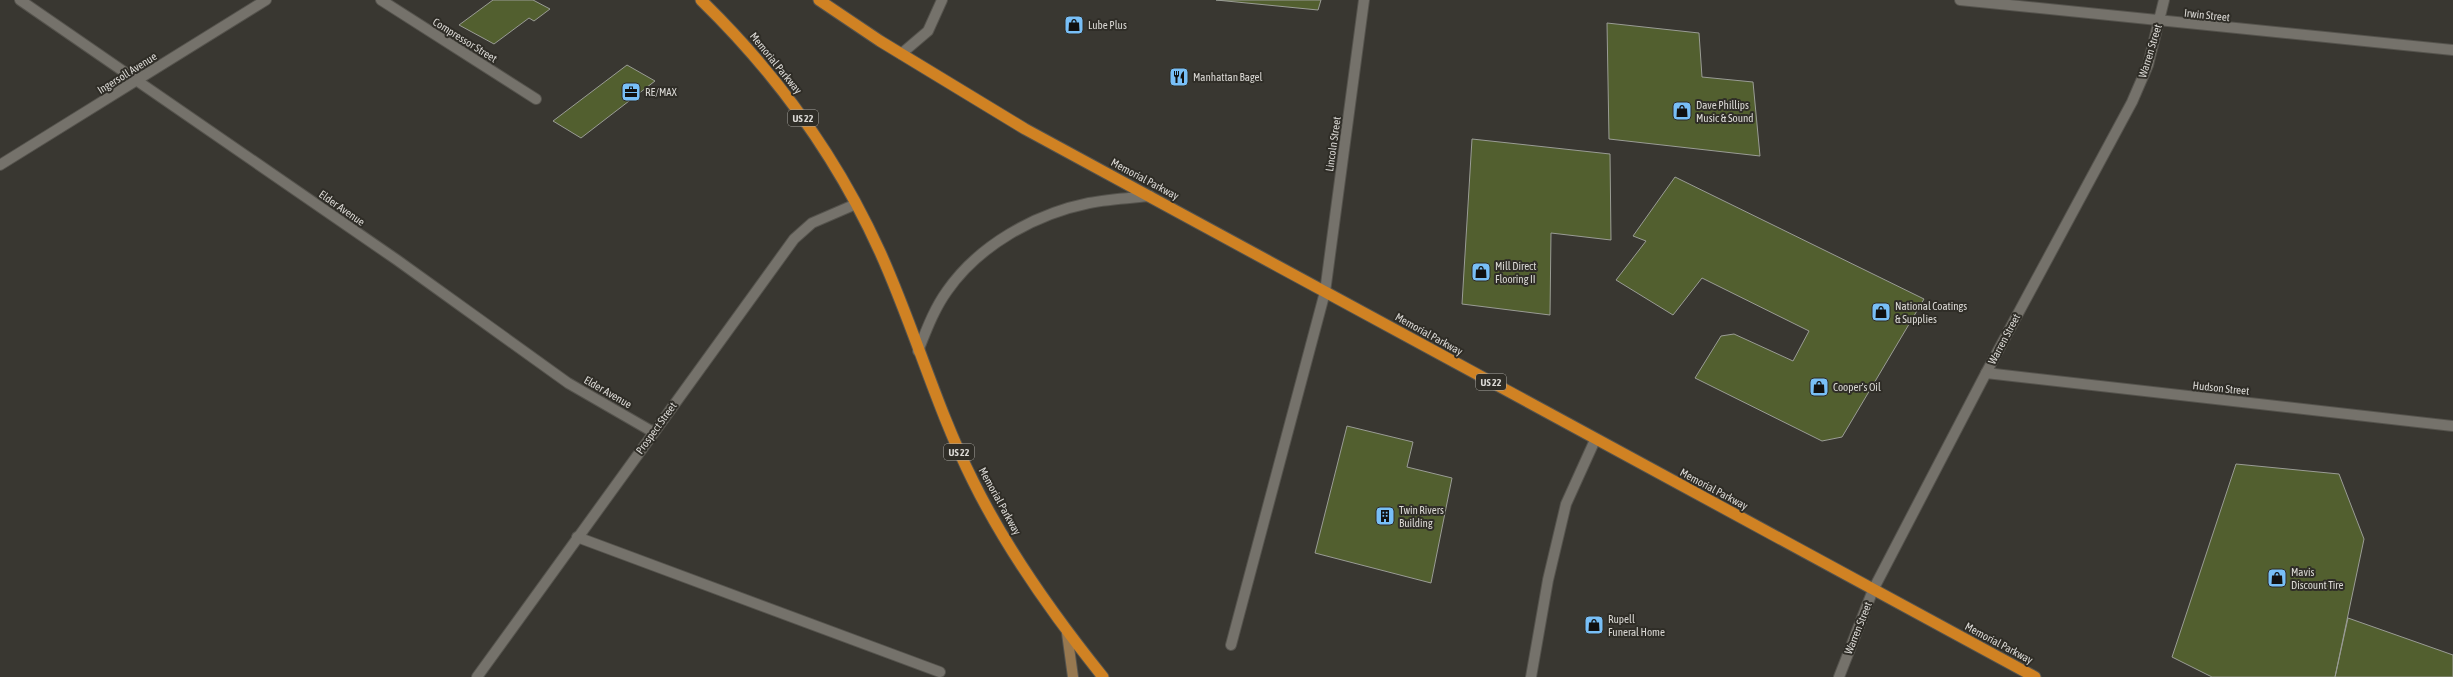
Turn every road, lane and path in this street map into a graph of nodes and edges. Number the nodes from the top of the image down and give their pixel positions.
1 (20, 0) edge
2 (266, 0) edge
3 (381, 0) edge
4 (701, 0) edge
5 (819, 0) edge
6 (942, 0) edge
7 (1364, 0) edge
8 (1960, 0) edge
9 (2164, 0) edge
10 (2160, 21) junction
11 (2453, 50) edge
12 (901, 54) junction
13 (136, 81) junction
14 (536, 98) dead end
15 (0, 165) edge
16 (1150, 196) junction
17 (856, 204) junction
18 (1325, 292) junction
19 (918, 351) junction
20 (1986, 373) junction
21 (2453, 426) edge
22 (653, 432) junction
23 (1595, 440) junction
24 (577, 538) junction
25 (1873, 590) junction
26 (1067, 632) junction
27 (1231, 645) dead end
28 (940, 672) dead end
29 (477, 677) edge
30 (1073, 677) edge
31 (1103, 677) edge
32 (1531, 677) edge
33 (1839, 677) edge
34 (2035, 677) edge

1 - 13 street, Elder Avenue
2 - 13 street, Ingersoll Avenue
3 - 14 street, Compressor Street
4 - 17 highway, Memorial Parkway / US 22
5 - 12 highway, Memorial Parkway / US 22
6 - 12 street
7 - 18 street, Lincoln Street
8 - 10 street, Irwin Street
9 - 10 street, Warren Street
10 - 11 street, Irwin Street
10 - 20 street, Warren Street
12 - 16 highway, Memorial Parkway / US 22
13 - 15 street, Ingersoll Avenue
13 - 22 street, Elder Avenue
16 - 18 highway, Memorial Parkway / US 22
16 - 19 street
17 - 19 highway, Memorial Parkway / US 22
17 - 22 street, Prospect Street
18 - 23 highway, Memorial Parkway / US 22
18 - 27 street, Lincoln Street
19 - 26 highway, Memorial Parkway / US 22
20 - 21 street, Hudson Street
20 - 25 street, Warren Street
22 - 24 street, Prospect Street
23 - 25 highway, Memorial Parkway / US 22
23 - 32 street
24 - 28 street
24 - 29 street, Prospect Street
25 - 33 street, Warren Street
25 - 34 highway, Memorial Parkway / US 22
26 - 30 main road
26 - 31 highway, Memorial Parkway / US 22

